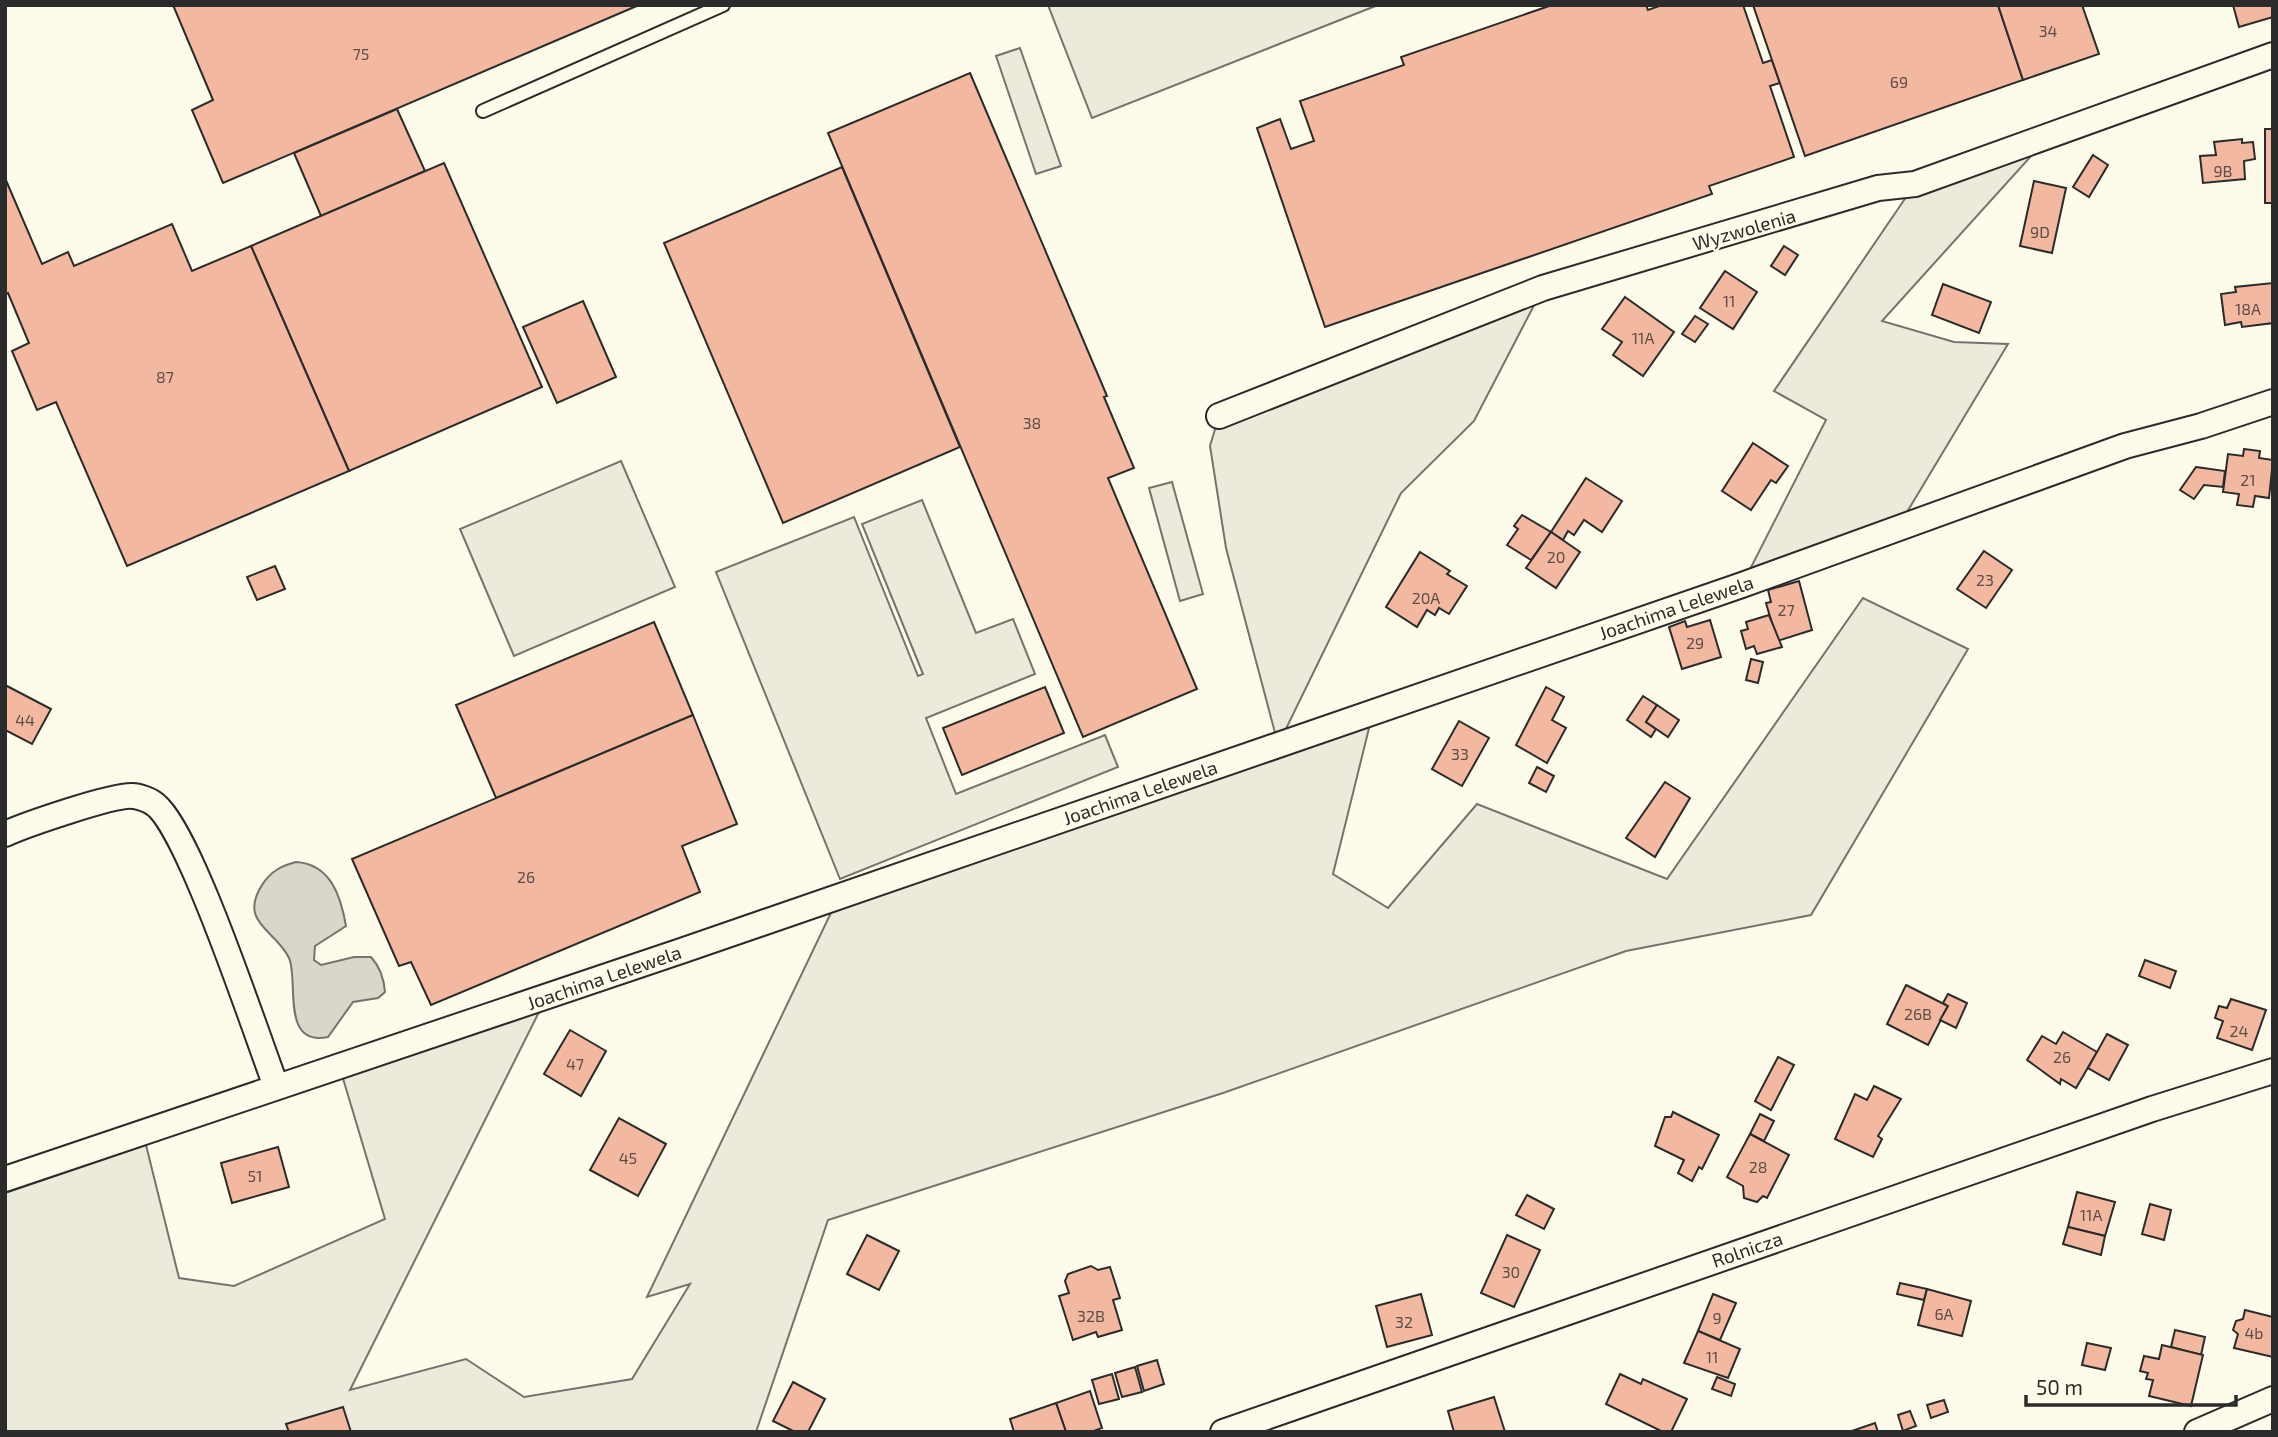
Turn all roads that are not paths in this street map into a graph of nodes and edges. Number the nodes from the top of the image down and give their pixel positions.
1 (723, 5) edge
2 (2273, 55) edge
3 (483, 111) dead end
4 (2273, 402) edge
5 (1219, 416) dead end
6 (5, 834) edge
7 (2273, 1071) edge
8 (276, 1086) junction
9 (5, 1179) edge
10 (2273, 1399) edge
11 (1223, 1432) edge
12 (2197, 1432) edge

1 - 3 lane
2 - 5 street, Wyzwolenia
4 - 8 street, Joachima Lelewela
6 - 8 street
7 - 11 street, Rolnicza
8 - 9 street, Joachima Lelewela
10 - 12 street

